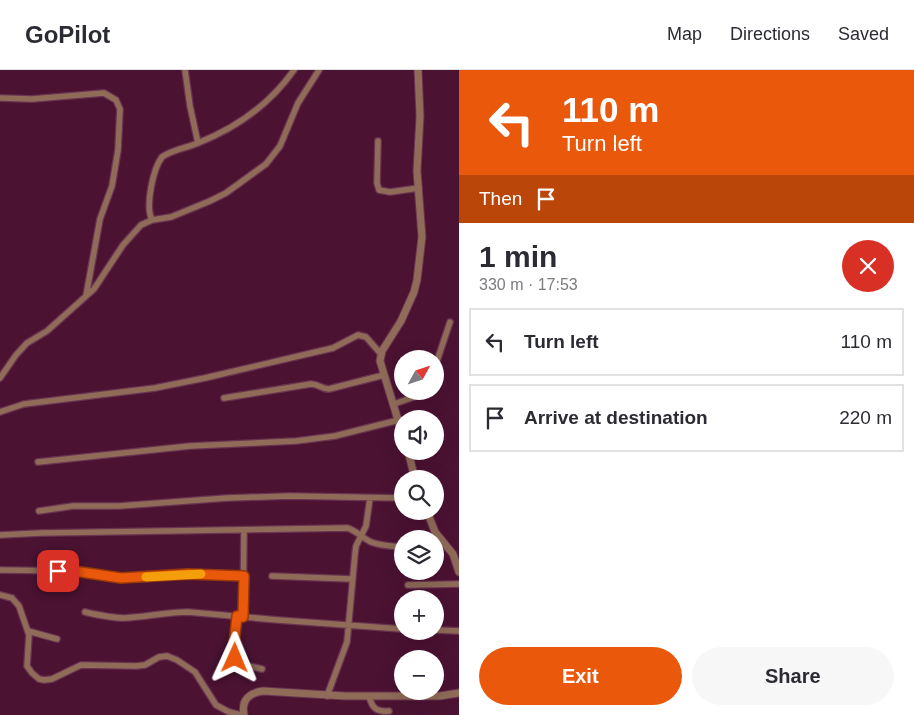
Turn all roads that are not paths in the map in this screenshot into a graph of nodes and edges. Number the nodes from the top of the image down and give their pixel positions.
1 (185, 70) edge
2 (294, 70) edge
3 (319, 70) edge
4 (418, 70) edge
5 (0, 98) edge
6 (378, 141) dead end
7 (198, 143) junction
8 (419, 188) junction
9 (152, 220) junction
10 (86, 296) junction
11 (450, 322) dead end
12 (441, 350) edge
13 (381, 354) junction
14 (384, 375) junction
15 (0, 378) edge
16 (224, 398) dead end
17 (405, 400) edge
18 (394, 404) junction
19 (396, 410) edge
20 (0, 412) edge
21 (394, 421) edge
22 (38, 462) dead end
23 (370, 498) junction
24 (394, 498) edge
25 (39, 511) dead end
26 (244, 530) junction
27 (0, 535) edge
28 (362, 536) junction
29 (444, 543) edge
30 (394, 546) edge
31 (0, 570) edge
32 (459, 572) edge
33 (244, 576) junction
34 (272, 576) dead end
35 (352, 579) junction
36 (459, 584) edge
37 (408, 585) dead end
38 (0, 595) edge
39 (85, 612) dead end
40 (240, 617) junction
41 (348, 626) junction
42 (394, 629) edge
43 (444, 630) edge
44 (459, 631) edge
45 (28, 632) junction
46 (58, 639) dead end
47 (262, 669) dead end
48 (459, 693) edge
49 (327, 696) junction
50 (370, 696) junction
51 (389, 711) dead end
52 (242, 715) edge

1 - 7 street
2 - 7 street
3 - 9 street
4 - 8 street
5 - 10 street
6 - 8 street
7 - 9 street
8 - 13 street
9 - 10 street
10 - 15 street
11 - 12 street
13 - 14 street
13 - 20 street
14 - 16 street
14 - 18 street
17 - 18 street
18 - 19 street
21 - 22 street
23 - 24 street
23 - 25 street
23 - 28 street
26 - 27 street
26 - 28 street
26 - 33 street
28 - 30 street
28 - 35 street
29 - 32 street
31 - 33 street
33 - 40 street
34 - 35 street
35 - 41 street
36 - 37 street
38 - 45 street
39 - 40 street
40 - 41 street
40 - 47 street
41 - 42 street
41 - 49 street
43 - 44 street
45 - 46 street
45 - 52 street
48 - 50 street
49 - 50 street
49 - 52 street
50 - 51 street

